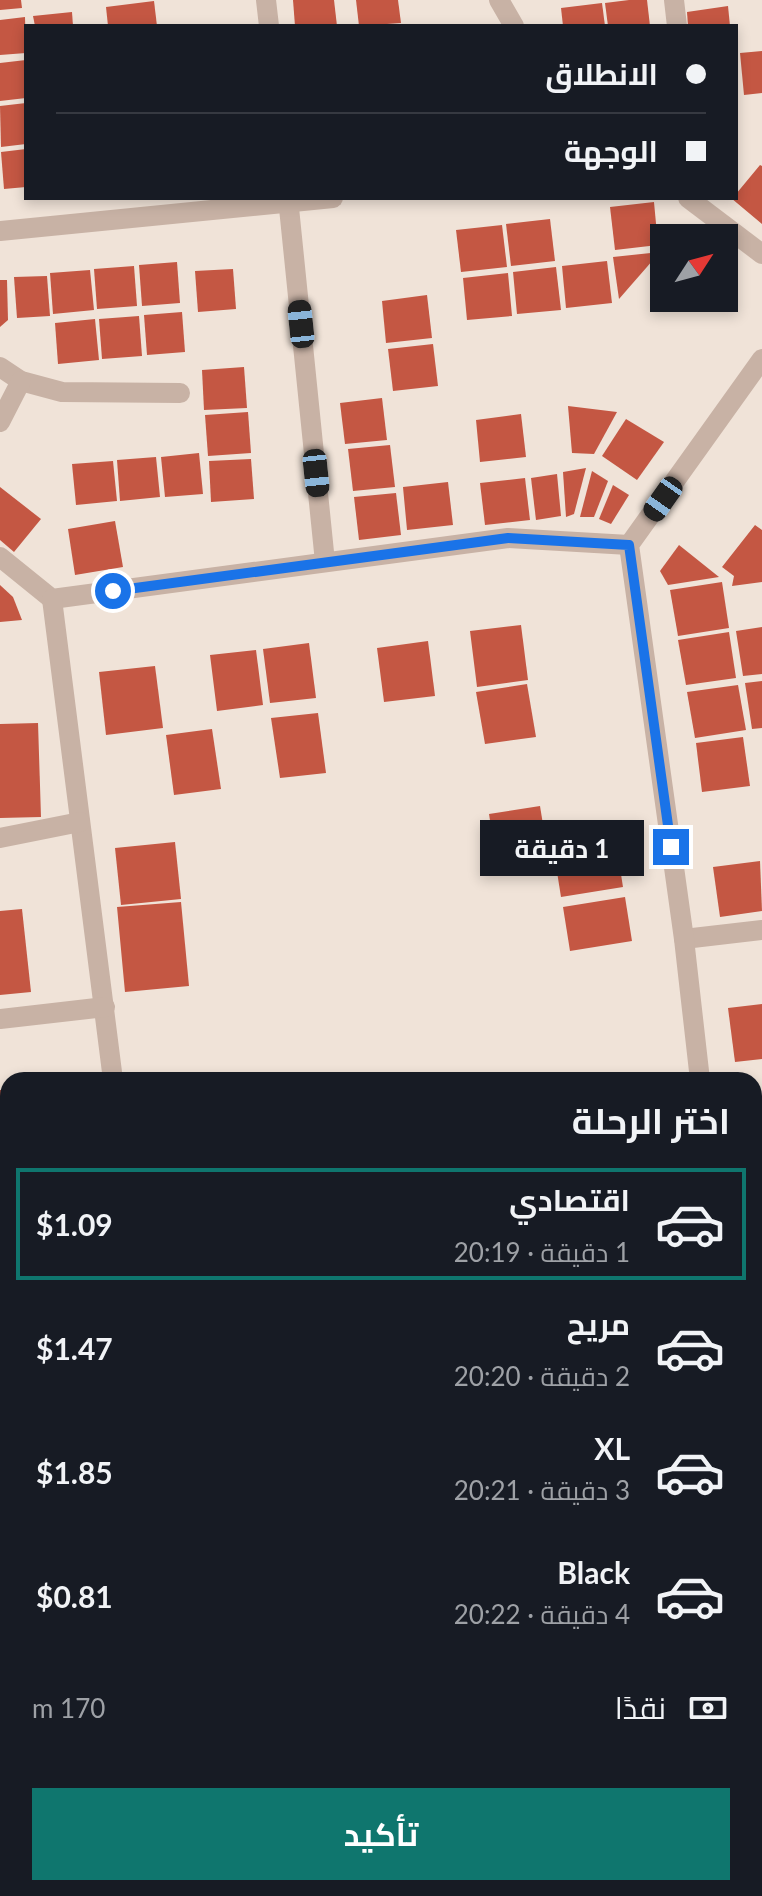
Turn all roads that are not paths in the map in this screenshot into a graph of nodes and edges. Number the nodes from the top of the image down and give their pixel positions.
1 (266, 0) edge
2 (499, 0) edge
3 (674, 0) edge
4 (269, 24) edge
5 (513, 24) edge
6 (677, 24) edge
7 (288, 201) edge
8 (695, 201) edge
9 (0, 231) edge
10 (762, 254) edge
11 (762, 359) edge
12 (0, 367) edge
13 (21, 381) junction
14 (180, 393) dead end
15 (0, 422) edge
16 (629, 545) junction
17 (0, 557) edge
18 (325, 562) junction
19 (52, 599) junction
20 (80, 822) junction
21 (0, 838) edge
22 (762, 930) edge
23 (684, 939) junction
24 (105, 1007) junction
25 (0, 1019) edge
26 (112, 1072) edge
27 (699, 1072) edge

1 - 4 street
2 - 5 street
3 - 6 street
7 - 9 street
7 - 18 street
8 - 10 street
11 - 16 street
12 - 13 street
13 - 14 street
13 - 15 street
16 - 18 street
16 - 23 street
17 - 19 street
18 - 19 street
19 - 20 street
20 - 21 street
20 - 24 street
22 - 23 street
23 - 27 street
24 - 25 street
24 - 26 street

